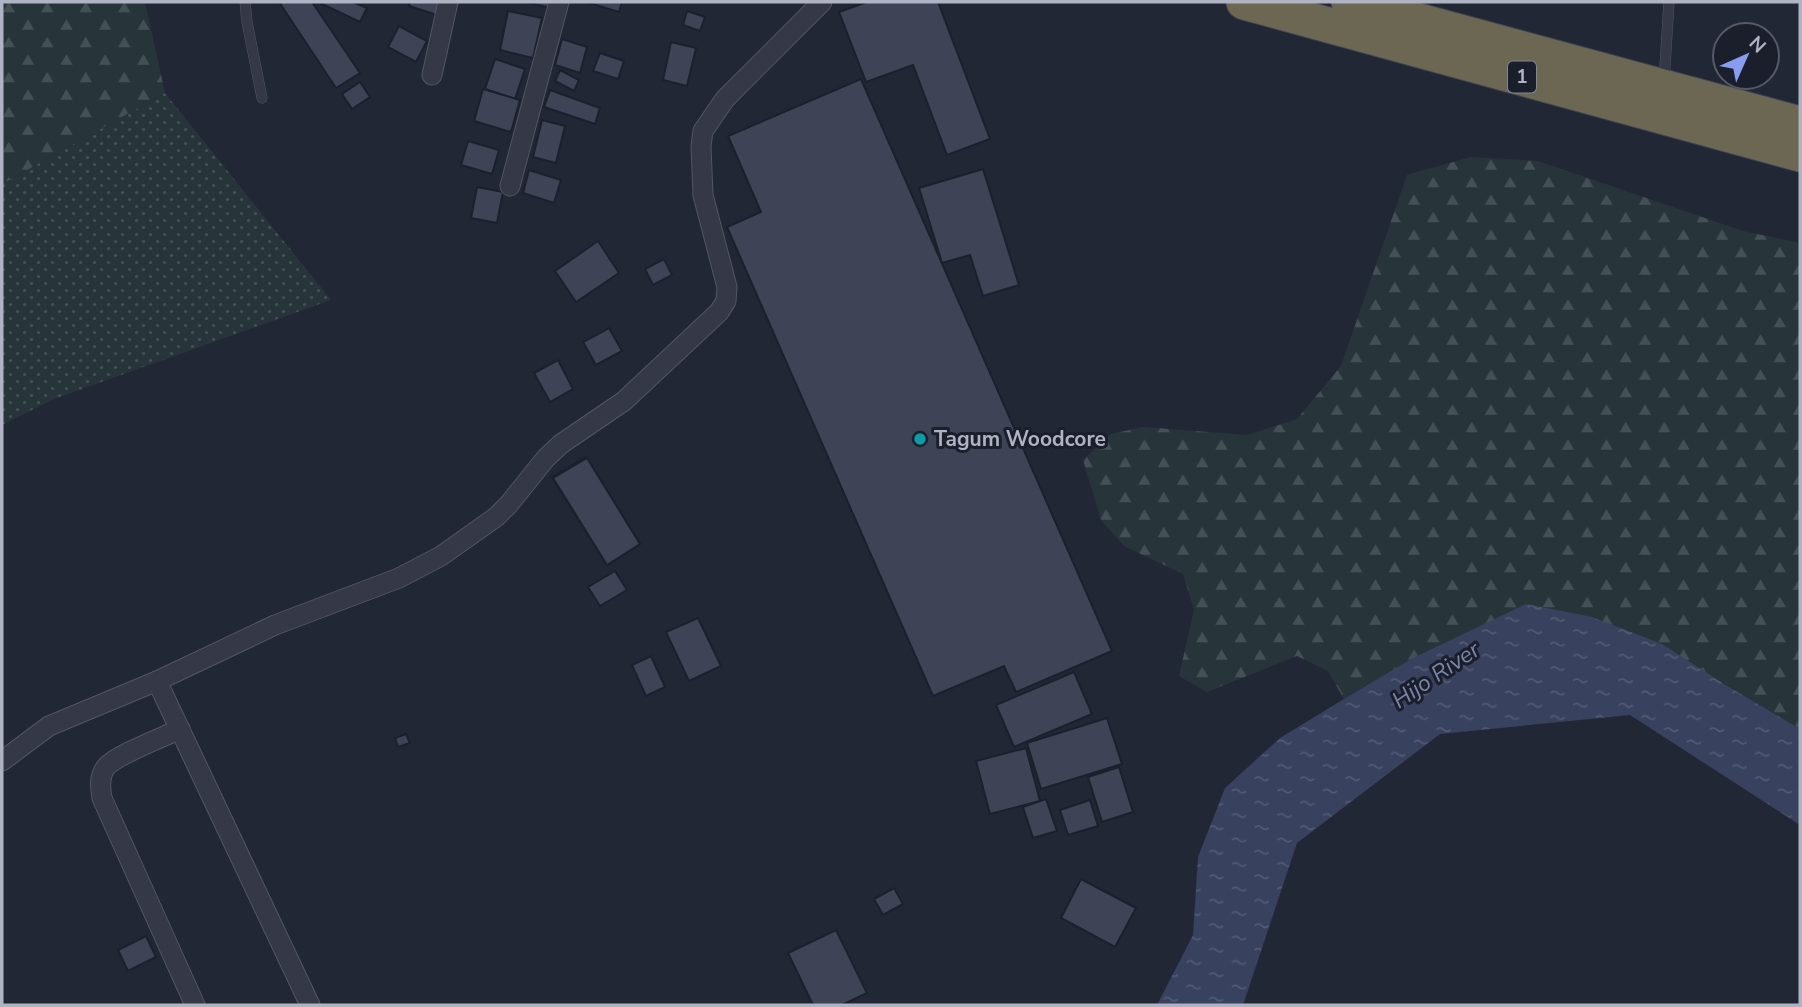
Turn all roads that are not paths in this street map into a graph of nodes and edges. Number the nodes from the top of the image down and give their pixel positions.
1 (245, 2) edge
2 (448, 2) edge
3 (559, 2) edge
4 (822, 2) edge
5 (1244, 2) edge
6 (1349, 2) edge
7 (1669, 2) edge
8 (432, 75) dead end
9 (1663, 87) junction
10 (262, 98) dead end
11 (1800, 124) edge
12 (1800, 154) edge
13 (510, 186) dead end
14 (157, 681) junction
15 (180, 729) junction
16 (2, 761) edge
17 (195, 1005) edge
18 (310, 1005) edge

1 - 10 lane
2 - 8 street
3 - 13 street
4 - 14 street
5 - 12 highway, 1
6 - 9 highway, 1
7 - 9 lane
9 - 11 highway, 1
14 - 15 street
14 - 16 street
15 - 17 street
15 - 18 street

